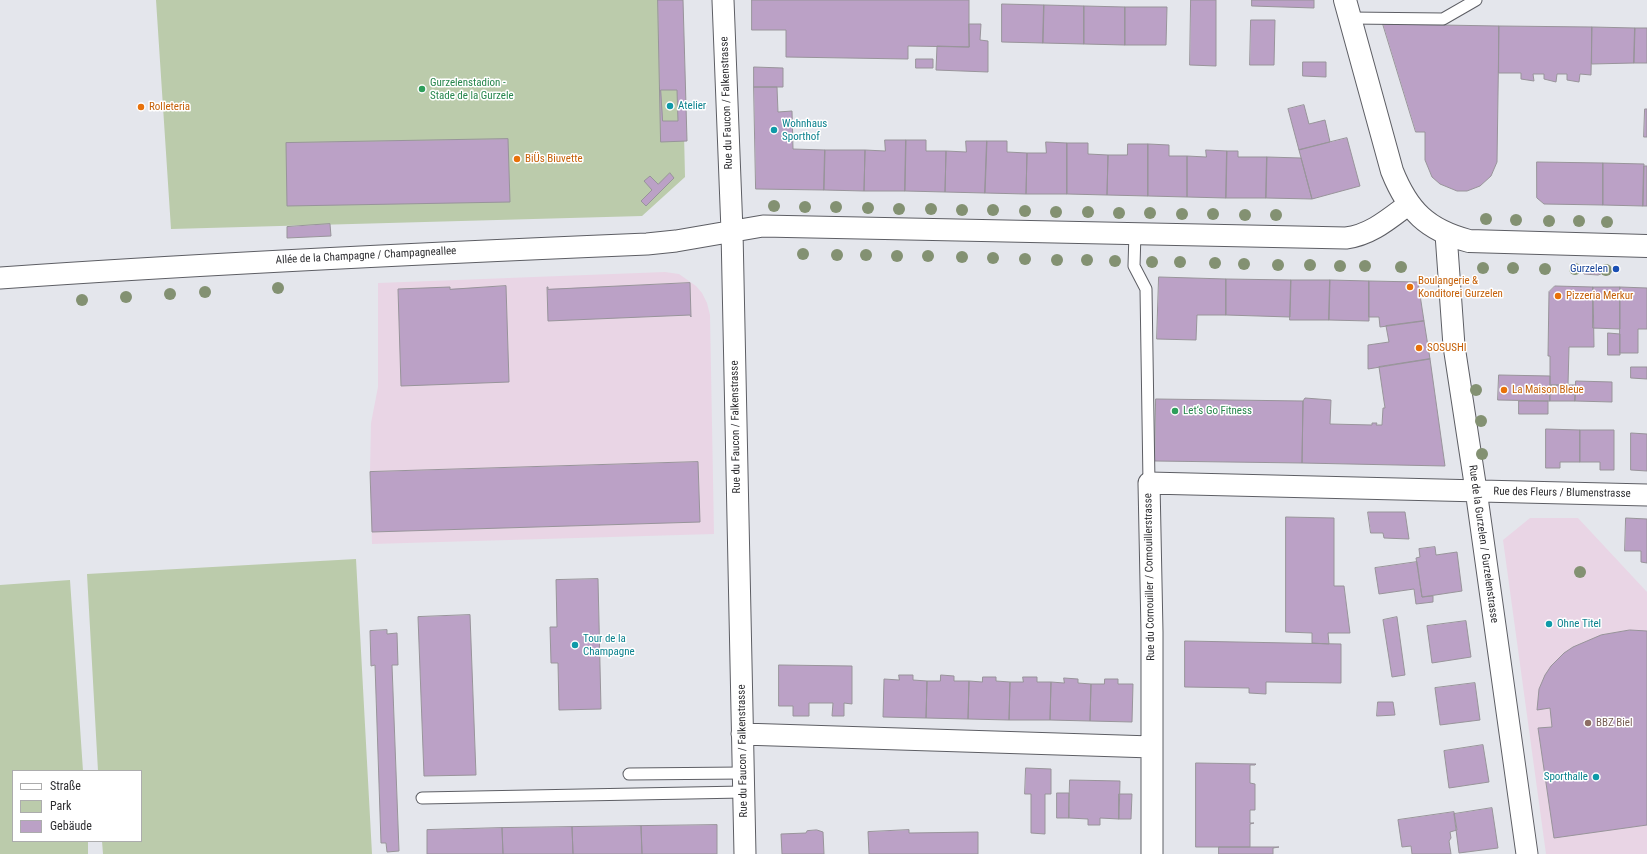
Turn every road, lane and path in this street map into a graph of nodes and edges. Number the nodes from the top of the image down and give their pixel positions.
1 (723, 0) edge
2 (1476, 0) edge
3 (1348, 9) edge
4 (1409, 204) junction
5 (732, 231) junction
6 (1134, 233) junction
7 (1446, 234) junction
8 (1647, 246) edge
9 (0, 278) edge
10 (1149, 483) junction
11 (1476, 490) junction
12 (1647, 495) edge
13 (742, 734) junction
14 (1152, 747) junction
15 (628, 774) dead end
16 (743, 782) junction
17 (422, 798) dead end
18 (745, 854) edge
19 (1152, 854) edge
20 (1527, 854) edge

1 - 5 street, Rue du Faucon / Falkenstrasse
2 - 3 lane
3 - 4 street
4 - 6 street, Allée de la Champagne / Champagneallee
4 - 7 street
5 - 6 street, Allée de la Champagne / Champagneallee
5 - 9 street, Allée de la Champagne / Champagneallee
5 - 13 street, Rue du Faucon / Falkenstrasse
6 - 10 lane
7 - 8 street
7 - 11 street, Rue de la Gurzelen / Gurzelenstrasse
10 - 11 street, Rue du Cornouiller / Cornouillerstrasse
10 - 14 street, Rue du Cornouiller / Cornouillerstrasse
11 - 12 street, Rue des Fleurs / Blumenstrasse
11 - 20 street, Rue de la Gurzelen / Gurzelenstrasse
13 - 14 street
13 - 16 street, Rue du Faucon / Falkenstrasse
14 - 19 street, Rue du Cornouiller / Cornouillerstrasse
15 - 16 lane
16 - 17 lane
16 - 18 street, Rue du Faucon / Falkenstrasse

